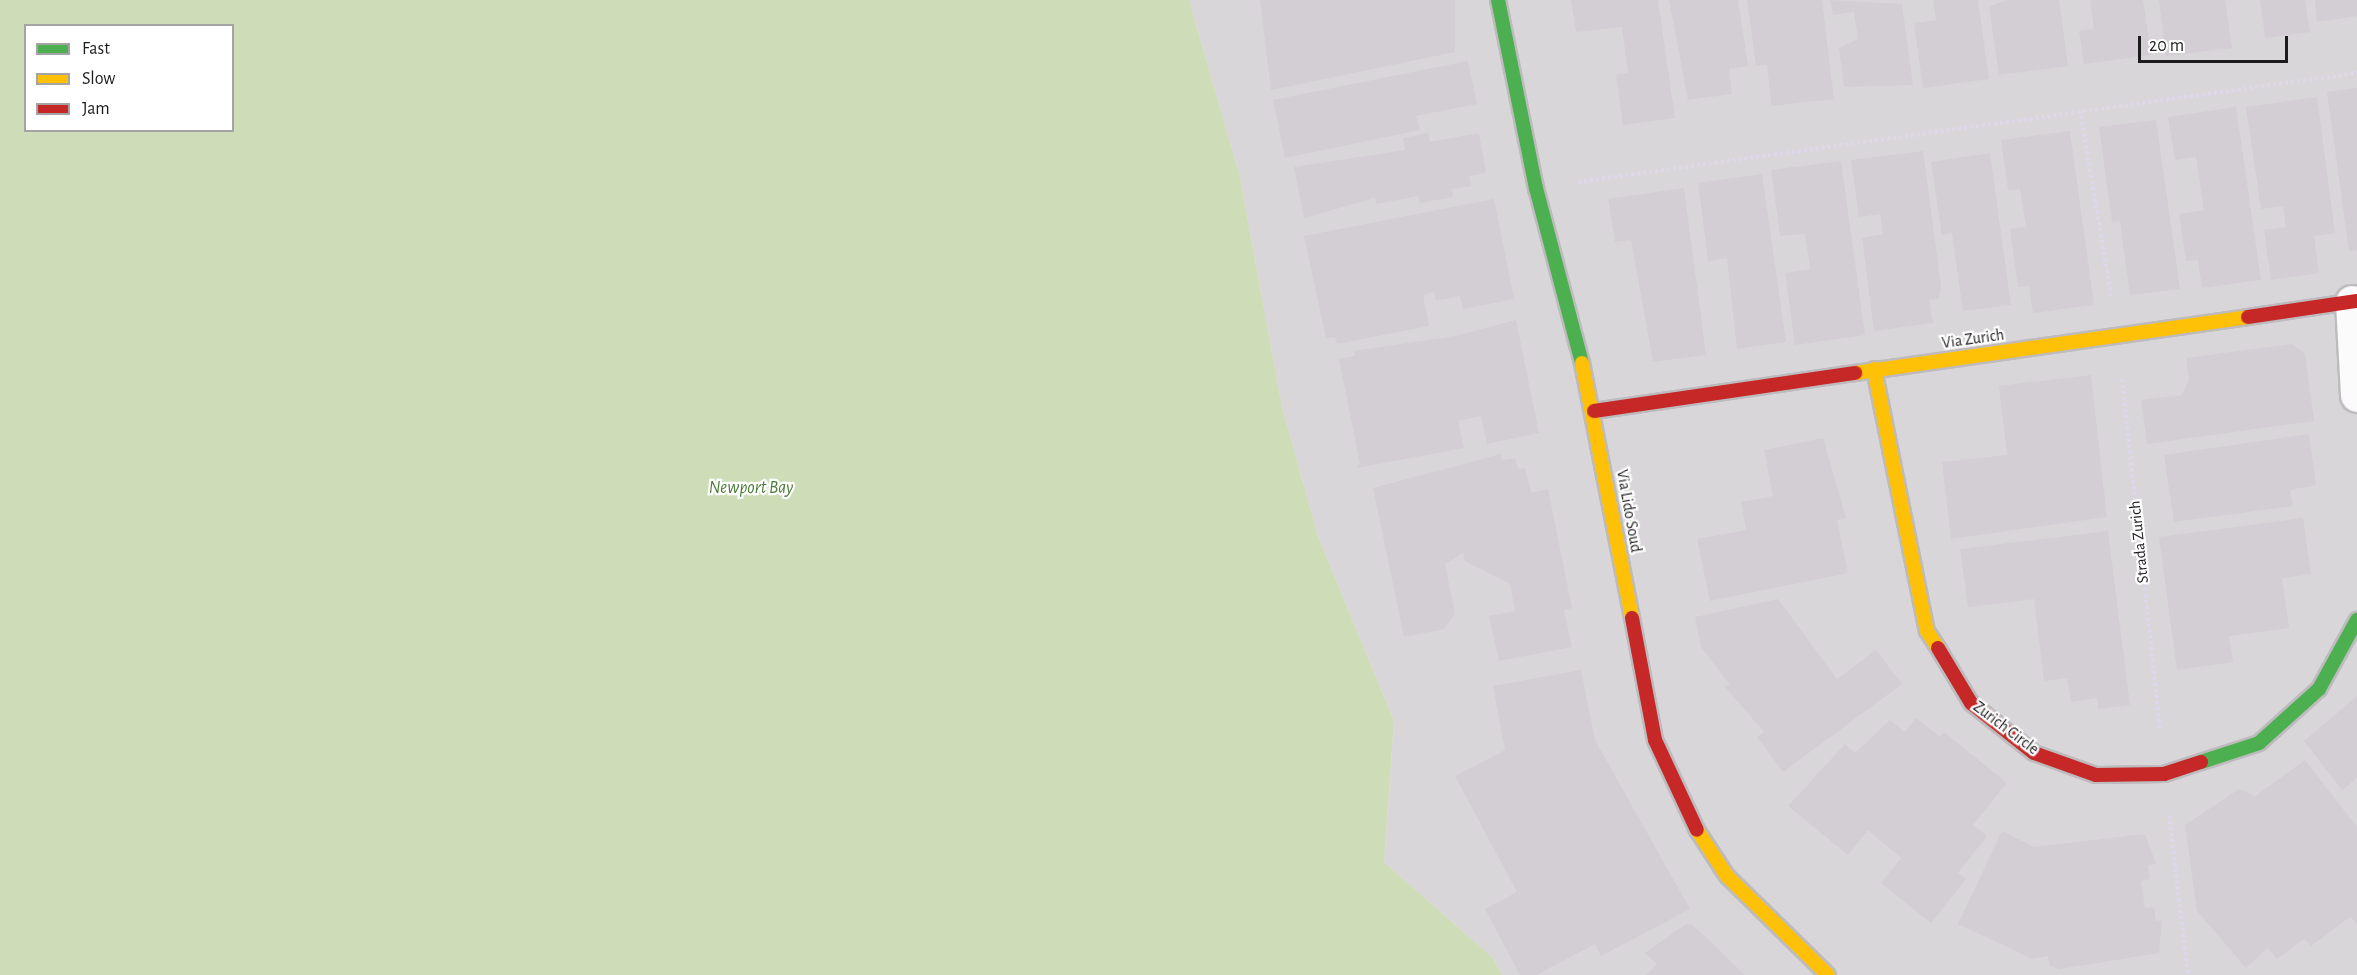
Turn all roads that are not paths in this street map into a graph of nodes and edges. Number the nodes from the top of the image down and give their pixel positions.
1 (1498, 0) edge
2 (2354, 302) edge
3 (1874, 369) junction
4 (2357, 394) edge
5 (1594, 411) junction
6 (2357, 620) edge
7 (1828, 975) edge

1 - 5 street, Via Lido Soud
2 - 3 street, Via Zurich
2 - 4 street
3 - 5 street, Via Zurich
3 - 6 street, Zurich Circle
5 - 7 street, Via Lido Soud

